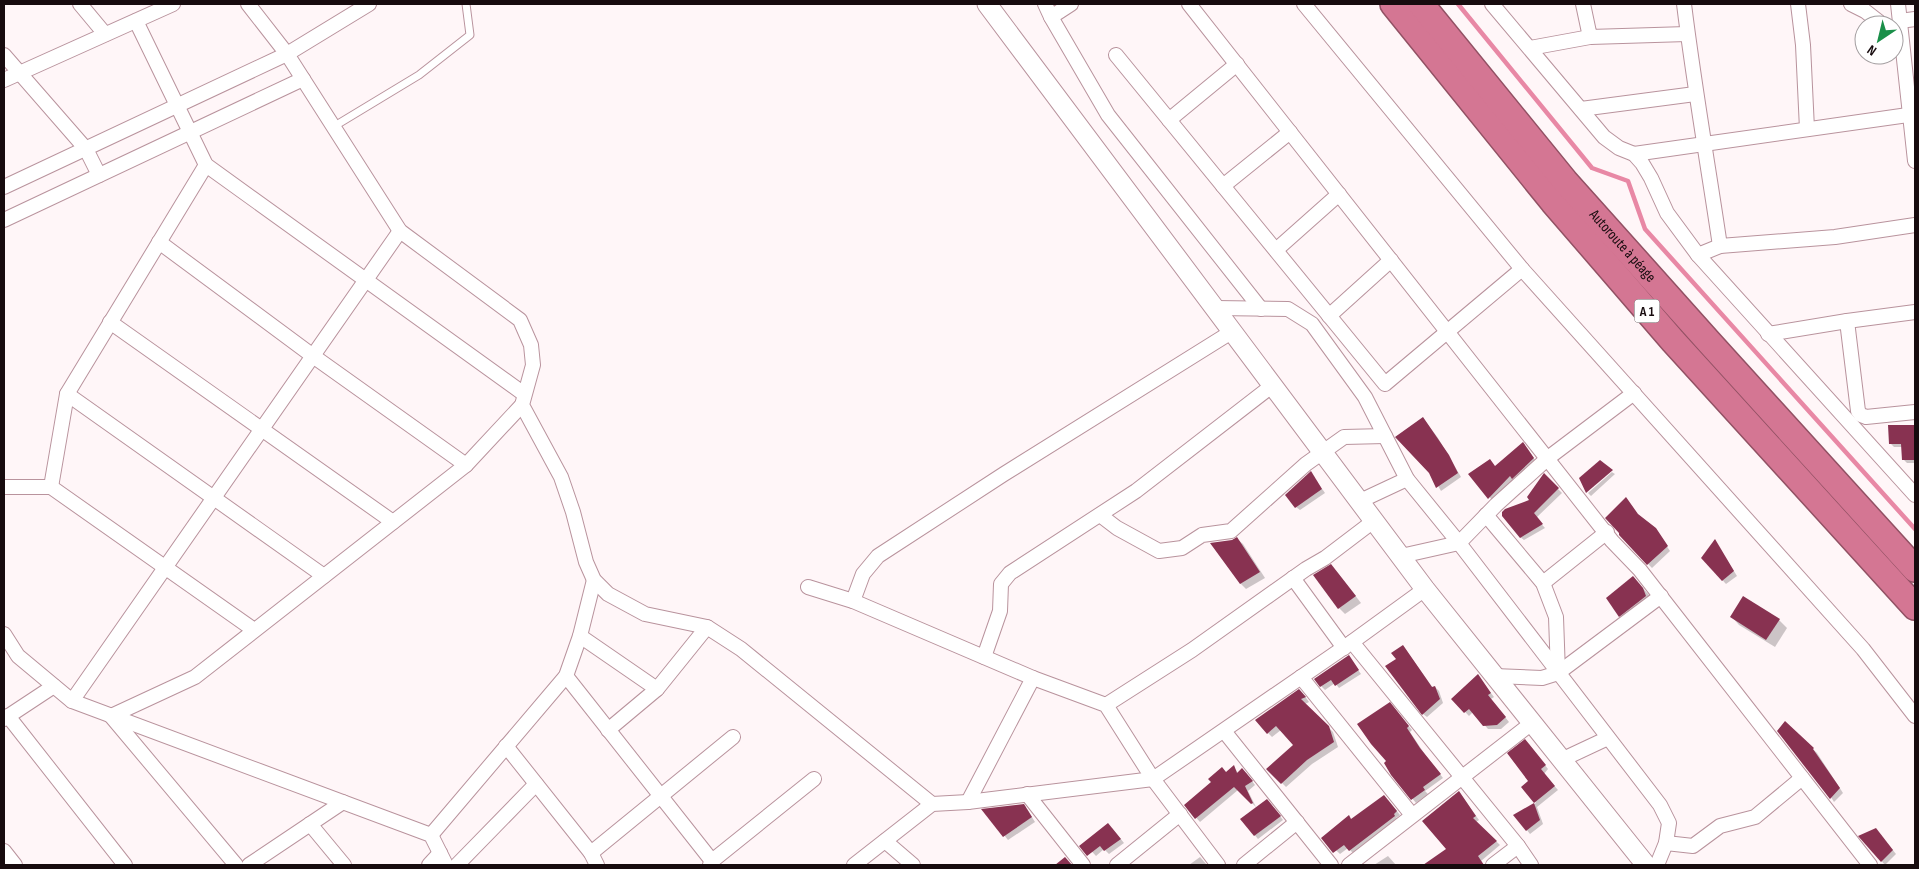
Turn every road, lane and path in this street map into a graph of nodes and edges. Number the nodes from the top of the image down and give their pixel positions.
1 (80, 4) edge
2 (172, 4) edge
3 (248, 4) edge
4 (369, 4) edge
5 (466, 4) edge
6 (987, 4) edge
7 (1045, 4) edge
8 (1071, 4) edge
9 (1189, 4) edge
10 (1304, 4) edge
11 (1393, 4) edge
12 (1421, 4) edge
13 (1492, 4) edge
14 (1583, 4) edge
15 (1684, 4) edge
16 (1798, 4) edge
17 (1851, 4) edge
18 (1870, 15) edge
19 (1050, 17) junction
20 (1915, 19) edge
21 (136, 21) junction
22 (1904, 27) edge
23 (105, 34) junction
24 (1688, 34) junction
25 (1590, 37) junction
26 (1530, 48) junction
27 (287, 54) junction
28 (4, 55) edge
29 (1116, 55) dead end
30 (1237, 64) junction
31 (1904, 65) edge
32 (19, 72) junction
33 (302, 79) junction
34 (4, 80) edge
35 (1695, 94) junction
36 (177, 106) junction
37 (1581, 109) junction
38 (1912, 114) edge
39 (1169, 120) junction
40 (333, 127) junction
41 (1807, 129) junction
42 (190, 132) junction
43 (1290, 132) junction
44 (1705, 143) junction
45 (86, 149) junction
46 (1634, 154) junction
47 (1915, 160) edge
48 (206, 165) junction
49 (99, 175) junction
50 (1223, 186) junction
51 (4, 187) edge
52 (1339, 194) junction
53 (4, 220) edge
54 (1915, 225) edge
55 (400, 231) junction
56 (159, 242) junction
57 (1720, 246) junction
58 (1276, 250) junction
59 (1698, 256) junction
60 (1391, 260) junction
61 (1522, 268) junction
62 (366, 280) junction
63 (1215, 308) junction
64 (1261, 309) junction
65 (1915, 312) edge
66 (1329, 316) junction
67 (1848, 321) junction
68 (110, 322) junction
69 (1233, 331) junction
70 (1447, 331) junction
71 (1768, 334) junction
72 (313, 356) junction
73 (1273, 385) junction
74 (1634, 393) junction
75 (67, 394) junction
76 (523, 399) junction
77 (1915, 412) edge
78 (262, 429) junction
79 (1385, 436) junction
80 (1323, 452) junction
81 (1548, 458) junction
82 (466, 464) junction
83 (1407, 479) junction
84 (4, 487) edge
85 (51, 487) junction
86 (1915, 495) edge
87 (214, 498) junction
88 (1360, 501) junction
89 (1100, 515) junction
90 (1486, 515) junction
91 (1375, 520) junction
92 (393, 522) junction
93 (1606, 532) junction
94 (1459, 543) junction
95 (1401, 556) junction
96 (165, 567) junction
97 (1915, 569) edge
98 (324, 576) junction
99 (1293, 578) junction
100 (594, 580) junction
101 (1543, 583) junction
102 (808, 587) dead end
103 (1425, 589) junction
104 (1661, 596) junction
105 (853, 601) junction
106 (1915, 607) edge
107 (707, 627) junction
108 (254, 630) junction
109 (4, 634) edge
110 (580, 636) junction
111 (1348, 645) junction
112 (984, 657) junction
113 (1558, 673) junction
114 (566, 676) junction
115 (1494, 676) junction
116 (1301, 677) junction
117 (1033, 678) junction
118 (54, 686) junction
119 (657, 689) junction
120 (72, 701) junction
121 (1106, 705) junction
122 (111, 716) junction
123 (1915, 716) edge
124 (6, 718) edge
125 (1532, 723) junction
126 (608, 730) junction
127 (1224, 730) junction
128 (733, 737) dead end
129 (1608, 738) junction
130 (506, 746) junction
131 (1561, 760) junction
132 (1461, 777) junction
133 (1802, 778) junction
134 (814, 779) dead end
135 (1153, 779) junction
136 (536, 784) junction
137 (1027, 794) junction
138 (660, 796) junction
139 (343, 802) junction
140 (968, 802) junction
141 (932, 804) junction
142 (1180, 814) junction
143 (1412, 815) junction
144 (1297, 822) junction
145 (310, 824) junction
146 (431, 836) junction
147 (885, 841) junction
148 (1666, 842) junction
149 (1518, 846) junction
150 (4, 851) edge
151 (440, 853) junction
152 (594, 859) edge
153 (711, 863) edge
154 (15, 865) edge
155 (125, 865) edge
156 (236, 865) edge
157 (249, 865) edge
158 (344, 865) edge
159 (429, 865) edge
160 (446, 865) edge
161 (457, 865) edge
162 (854, 865) edge
163 (912, 865) edge
164 (1083, 865) edge
165 (1117, 865) edge
166 (1218, 865) edge
167 (1244, 865) edge
168 (1331, 865) edge
169 (1349, 865) edge
170 (1494, 865) edge
171 (1531, 865) edge
172 (1646, 865) edge
173 (1657, 865) edge
174 (1870, 865) edge

1 - 23 street
2 - 21 street
3 - 27 street
4 - 27 street
5 - 40 lane
6 - 63 street
7 - 19 street
8 - 19 street
9 - 30 street
10 - 61 street
11 - 106 highway, A 1
12 - 97 highway, Autoroute à péage / A 1
13 - 26 street
14 - 25 street
15 - 24 street
16 - 41 street
17 - 18 street
19 - 64 street
20 - 22 street
21 - 23 street
21 - 36 street
23 - 32 street
24 - 25 street
24 - 35 street
25 - 26 street
26 - 37 street
27 - 33 street
27 - 36 street
28 - 32 street
29 - 39 street
30 - 39 street
30 - 43 street
31 - 38 street
32 - 34 street
32 - 45 street
33 - 40 street
33 - 42 street
35 - 37 street
35 - 44 street
36 - 42 street
36 - 45 street
37 - 46 street
38 - 41 street
38 - 47 street
39 - 50 street
40 - 55 street
41 - 44 street
42 - 48 street
42 - 49 street
43 - 50 street
43 - 52 street
44 - 46 street
44 - 57 street
45 - 49 street
45 - 51 street
46 - 59 street
48 - 56 street
48 - 62 street
49 - 53 street
50 - 58 street
52 - 58 street
52 - 60 street
54 - 57 street
55 - 62 street
55 - 76 street
56 - 68 street
56 - 72 street
57 - 59 street
58 - 66 street
59 - 71 street
60 - 66 street
60 - 70 street
61 - 70 street
61 - 74 street
62 - 72 street
62 - 76 street
63 - 64 street
63 - 69 street
64 - 79 street
65 - 67 street
66 - 70 street
67 - 71 street
67 - 77 street
68 - 75 street
68 - 78 street
69 - 73 street
69 - 105 street
70 - 81 street
71 - 86 street
72 - 78 street
72 - 82 street
73 - 80 street
73 - 89 street
74 - 81 street
74 - 123 street
75 - 85 street
75 - 87 street
76 - 82 street
76 - 100 street
78 - 87 street
78 - 92 street
79 - 80 street
79 - 83 street
80 - 88 street
80 - 89 street
81 - 90 street
81 - 93 street
82 - 92 street
83 - 88 street
83 - 94 street
84 - 85 street
85 - 96 street
87 - 96 street
87 - 98 street
88 - 91 street
89 - 112 street
90 - 94 street
90 - 101 street
91 - 95 street
91 - 99 street
92 - 98 street
93 - 101 street
93 - 104 street
94 - 95 street
94 - 113 street
95 - 103 street
96 - 108 street
96 - 120 street
98 - 108 street
99 - 111 street
99 - 121 street
100 - 107 street
100 - 110 street
101 - 113 street
102 - 105 street
103 - 111 street
103 - 115 street
104 - 113 street
104 - 133 street
105 - 112 street
107 - 119 street
107 - 141 street
108 - 122 street
109 - 118 street
110 - 114 street
110 - 119 street
111 - 116 street
111 - 132 street
112 - 117 street
113 - 115 street
113 - 129 street
114 - 126 street
114 - 130 street
115 - 125 street
116 - 127 street
116 - 143 street
117 - 121 street
117 - 140 street
118 - 120 street
118 - 124 street
119 - 126 street
120 - 122 street
121 - 135 street
122 - 139 street
122 - 156 street
124 - 155 street
125 - 131 street
125 - 132 street
126 - 138 street
127 - 135 street
127 - 144 street
128 - 138 street
129 - 131 street
129 - 148 street
130 - 136 street
130 - 146 street
131 - 172 street
132 - 143 street
132 - 149 street
133 - 148 street
133 - 174 street
134 - 153 street
135 - 137 street
135 - 142 street
136 - 152 street
136 - 161 street
137 - 140 street
137 - 164 street
138 - 152 street
138 - 153 street
139 - 145 street
139 - 146 street
140 - 141 street
141 - 147 street
142 - 165 street
142 - 166 street
143 - 169 street
144 - 167 street
144 - 168 street
145 - 157 street
145 - 158 street
146 - 151 street
147 - 162 street
147 - 163 street
148 - 173 street
149 - 170 street
149 - 171 street
150 - 154 street
151 - 159 street
151 - 160 street

